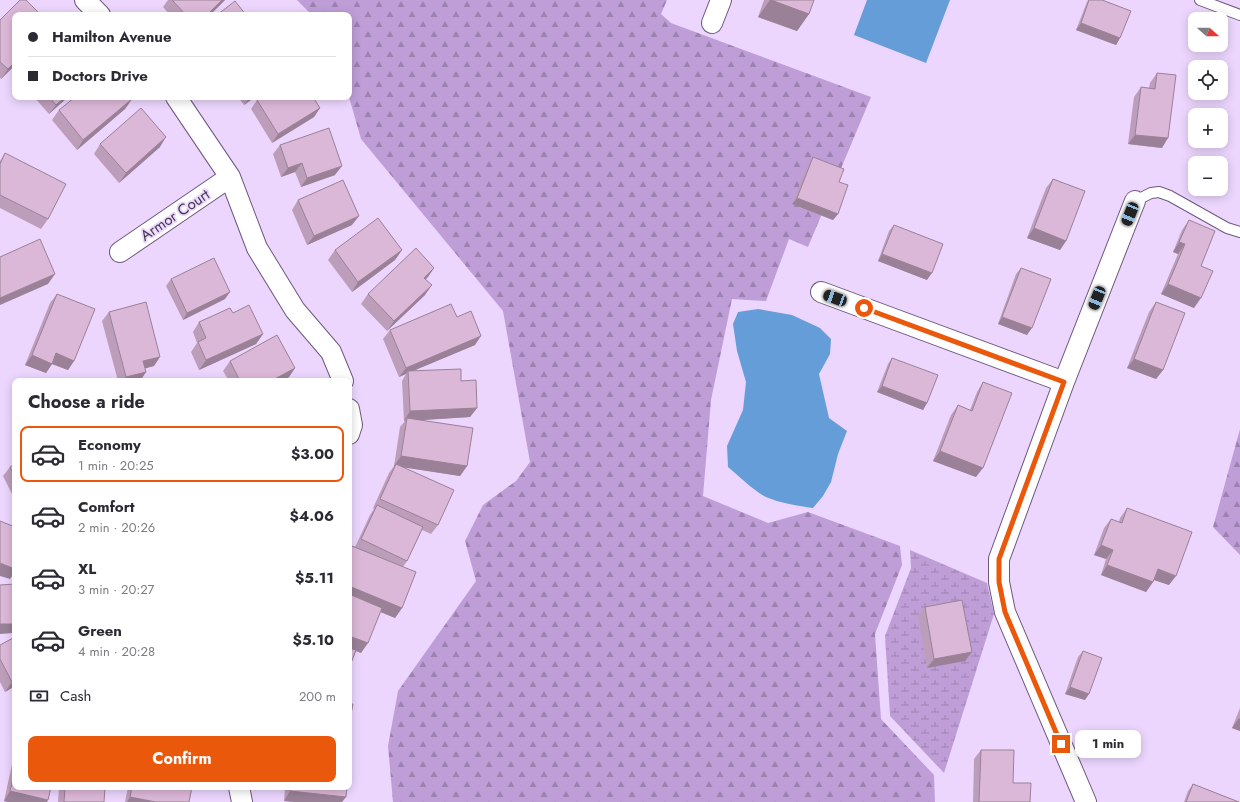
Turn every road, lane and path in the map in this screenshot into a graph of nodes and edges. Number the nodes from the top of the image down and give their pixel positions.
1 (85, 0) edge
2 (721, 0) edge
3 (1200, 0) edge
4 (97, 12) edge
5 (1240, 15) edge
6 (712, 23) dead end
7 (178, 100) edge
8 (230, 177) junction
9 (1135, 200) joint
10 (1240, 232) edge
11 (120, 252) dead end
12 (821, 292) dead end
13 (342, 378) edge
14 (1064, 382) junction
15 (240, 790) edge
16 (242, 802) edge
17 (1086, 802) edge

1 - 4 street
2 - 6 street
3 - 5 lane
7 - 8 street
8 - 11 street, Armor Court
8 - 13 street
9 - 10 lane
9 - 14 street
12 - 14 street
14 - 17 street
15 - 16 street

